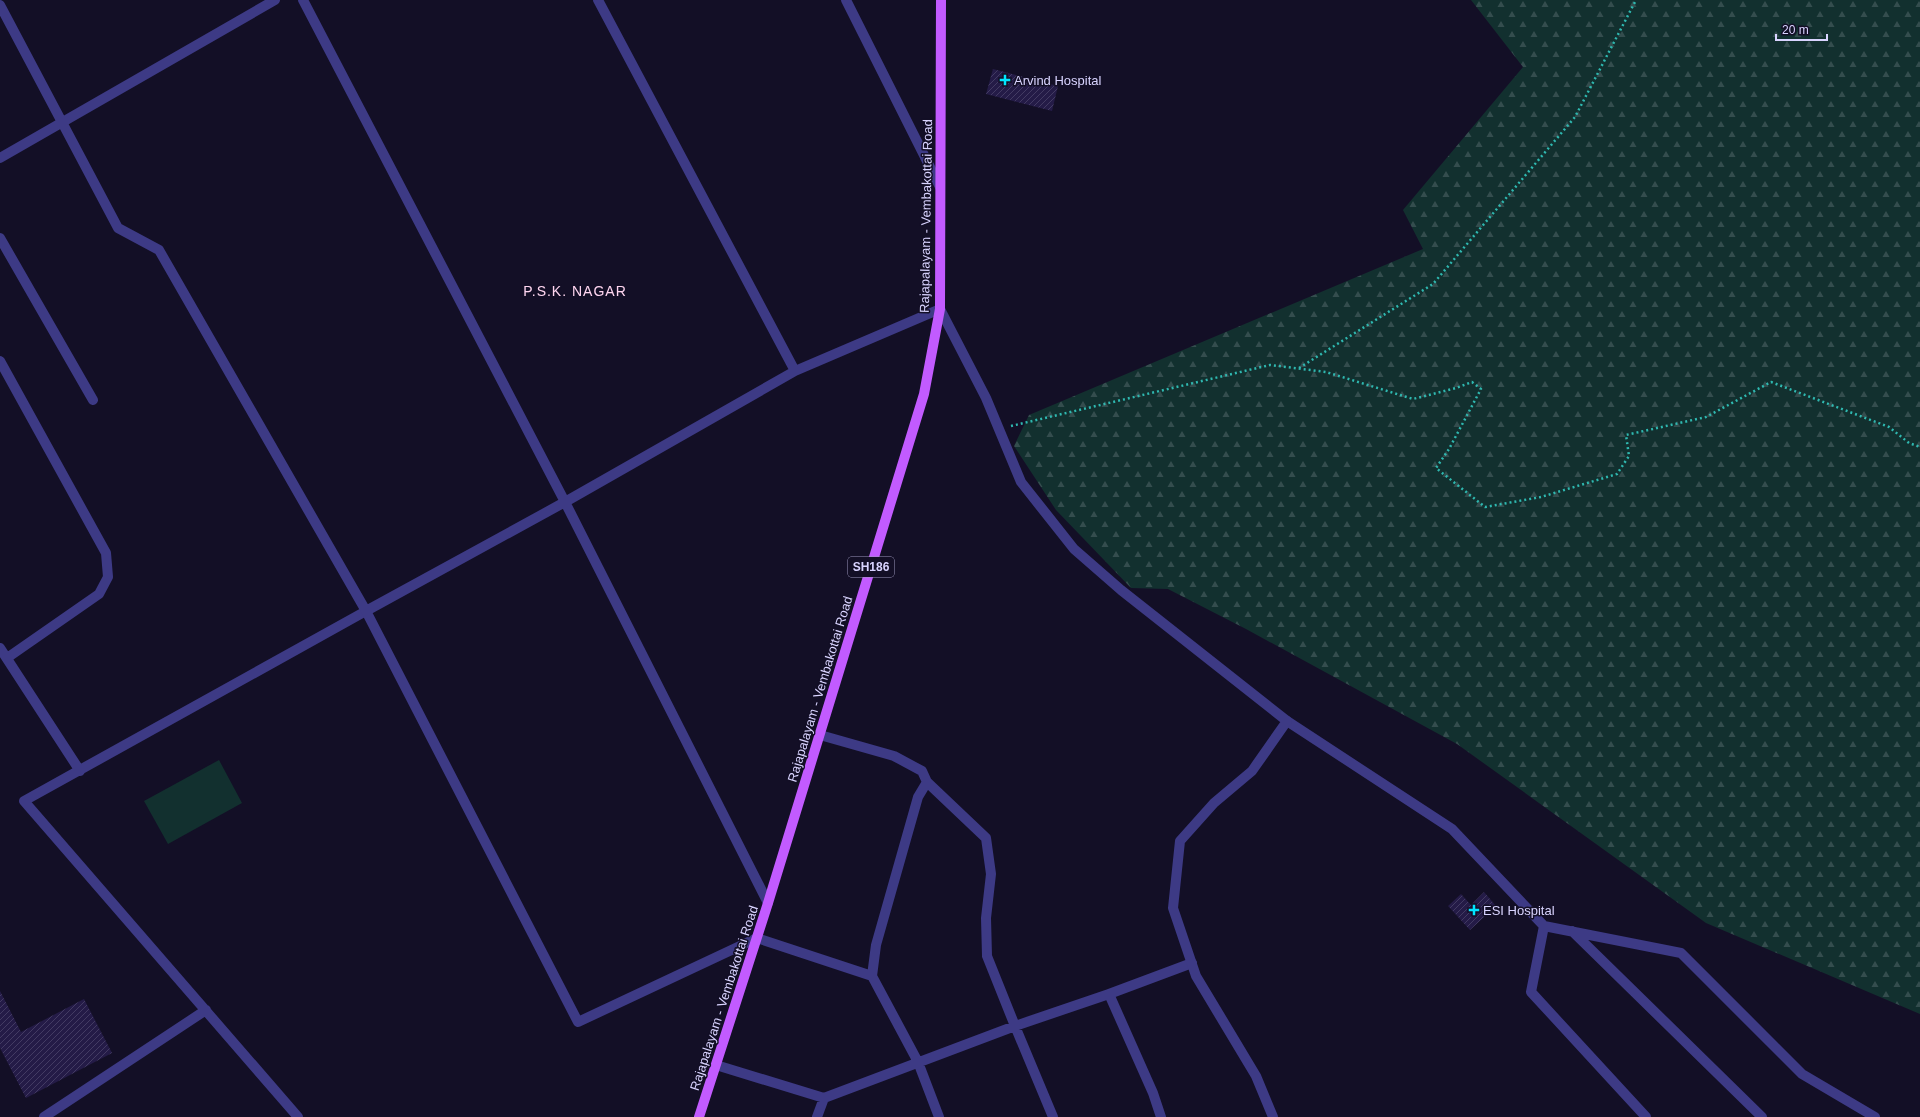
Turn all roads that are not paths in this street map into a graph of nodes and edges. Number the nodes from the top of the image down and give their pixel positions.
1 (275, 0) edge
2 (303, 0) edge
3 (598, 0) edge
4 (846, 0) edge
5 (941, 0) edge
6 (0, 5) edge
7 (62, 122) junction
8 (0, 158) edge
9 (940, 187) junction
10 (0, 238) edge
11 (940, 310) junction
12 (0, 361) edge
13 (794, 371) junction
14 (93, 400) dead end
15 (564, 502) junction
16 (366, 611) junction
17 (0, 648) edge
18 (7, 658) junction
19 (1287, 721) junction
20 (820, 735) junction
21 (80, 771) junction
22 (927, 782) junction
23 (768, 903) junction
24 (1544, 926) junction
25 (1572, 930) junction
26 (757, 938) junction
27 (1192, 963) junction
28 (872, 976) junction
29 (1109, 994) junction
30 (206, 1010) junction
31 (1015, 1026) junction
32 (918, 1062) junction
33 (716, 1065) junction
34 (824, 1098) junction
35 (44, 1117) edge
36 (298, 1117) edge
37 (700, 1117) edge
38 (817, 1117) edge
39 (939, 1117) edge
40 (1053, 1117) edge
41 (1161, 1117) edge
42 (1273, 1117) edge
43 (1646, 1117) edge
44 (1762, 1117) edge
45 (1875, 1117) edge

1 - 7 street
2 - 15 street
3 - 13 street
4 - 9 street
5 - 9 main road, Rajapalayam - Vembakottai Road / SH186
6 - 7 street
7 - 8 street
7 - 16 street
9 - 11 main road, Rajapalayam - Vembakottai Road / SH186
10 - 14 street
11 - 13 street
11 - 19 street
11 - 20 main road, Rajapalayam - Vembakottai Road / SH186
12 - 18 street
13 - 15 street
15 - 16 street
15 - 23 street
16 - 21 street
16 - 26 street
17 - 18 street
18 - 21 street
19 - 24 street
19 - 27 street
20 - 22 street
20 - 23 main road, Rajapalayam - Vembakottai Road / SH186
21 - 30 street
22 - 28 street
22 - 31 street
23 - 26 main road, Rajapalayam - Vembakottai Road / SH186
24 - 25 street
24 - 43 street
25 - 44 street
25 - 45 street
26 - 28 street
26 - 33 main road, Rajapalayam - Vembakottai Road / SH186
27 - 29 street
27 - 42 street
28 - 32 street
29 - 31 street
29 - 41 street
30 - 35 street
30 - 36 street
31 - 32 street
31 - 40 street
32 - 34 street
32 - 39 street
33 - 34 street
33 - 37 main road, Rajapalayam - Vembakottai Road / SH186
34 - 38 street

